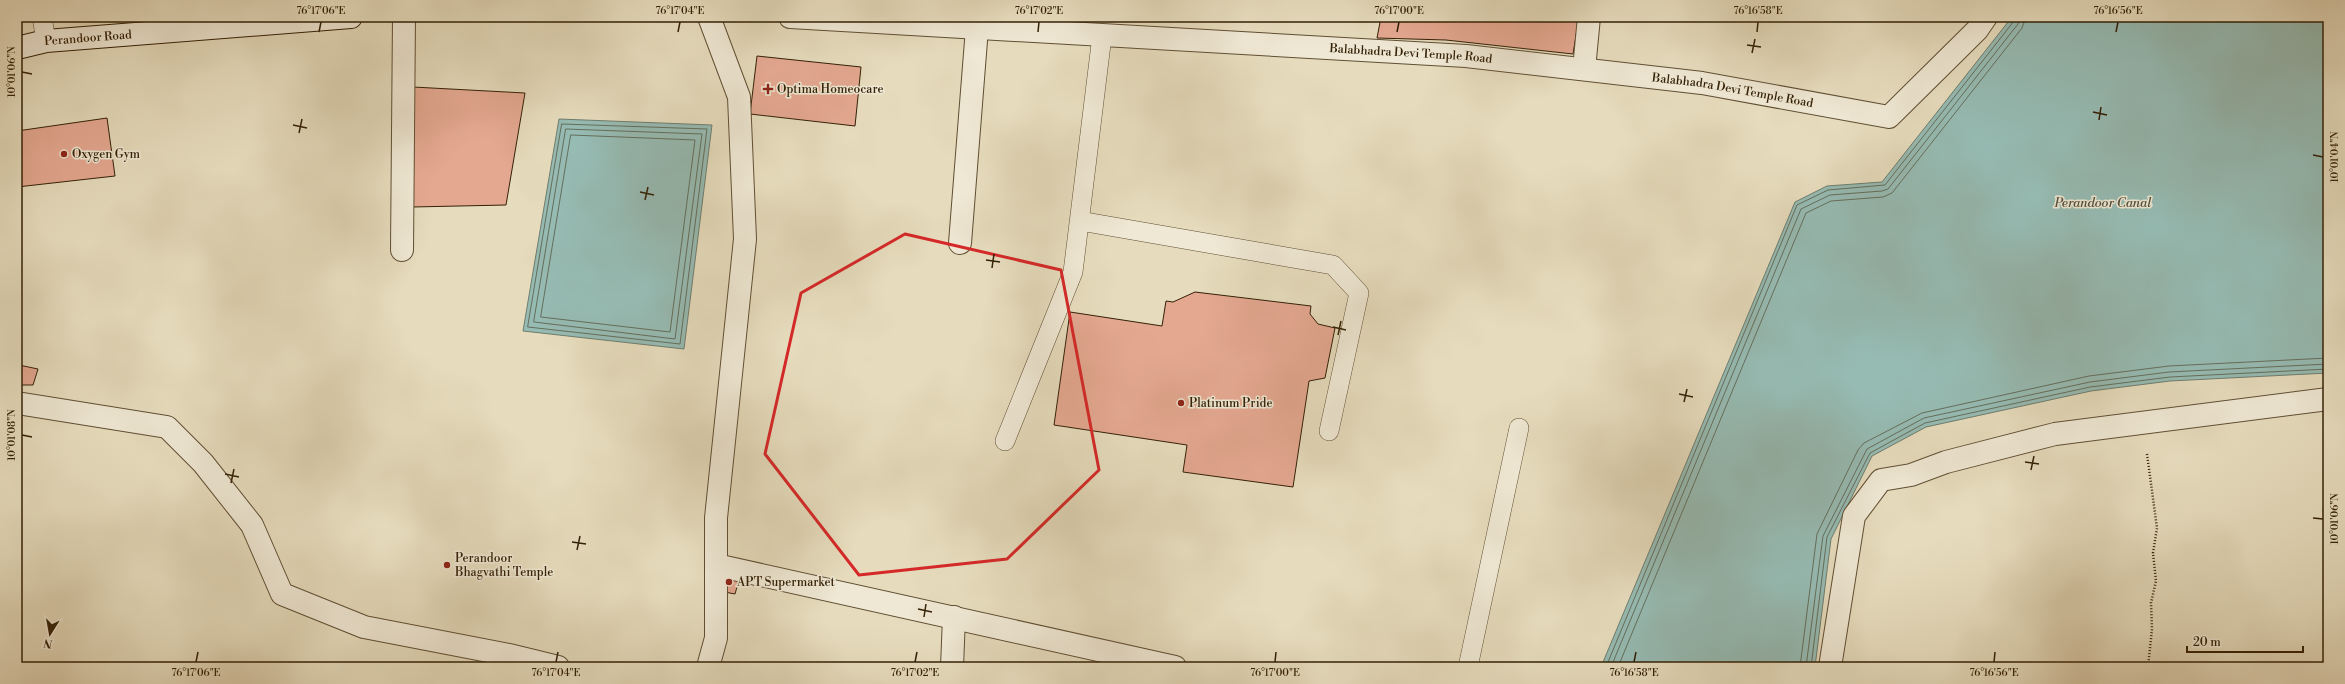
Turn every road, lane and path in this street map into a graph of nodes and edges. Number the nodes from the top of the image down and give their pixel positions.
1 (42, 17) edge
2 (351, 17) edge
3 (404, 17) edge
4 (709, 17) edge
5 (790, 17) edge
6 (1589, 17) edge
7 (1986, 17) edge
8 (257, 20) edge
9 (1059, 25) edge
10 (977, 28) junction
11 (1102, 36) junction
12 (46, 41) junction
13 (17, 48) edge
14 (1584, 69) junction
15 (1080, 221) junction
16 (960, 243) dead end
17 (402, 250) dead end
18 (2328, 399) edge
19 (17, 403) edge
20 (2142, 422) junction
21 (1519, 428) dead end
22 (1329, 431) dead end
23 (1005, 441) dead end
24 (716, 565) junction
25 (954, 617) junction
26 (550, 666) edge
27 (708, 667) edge
28 (952, 667) edge
29 (1175, 667) edge
30 (1468, 667) edge
31 (1830, 667) edge
32 (2148, 667) edge

1 - 12 lane
2 - 8 street, Perandoor Road
3 - 17 street
4 - 24 street
5 - 10 street, Balabhadra Devi Temple Road
6 - 14 street
7 - 14 street, Balabhadra Devi Temple Road
8 - 12 street, Perandoor Road
9 - 10 street, Balabhadra Devi Temple Road
9 - 11 street, Balabhadra Devi Temple Road
10 - 16 street
11 - 14 street, Balabhadra Devi Temple Road
11 - 15 lane
12 - 13 street, Perandoor Road
15 - 22 lane
15 - 23 lane
18 - 20 street
19 - 26 street
20 - 31 street
20 - 32 path
21 - 30 lane
24 - 25 street
24 - 27 street
25 - 28 street
25 - 29 street

